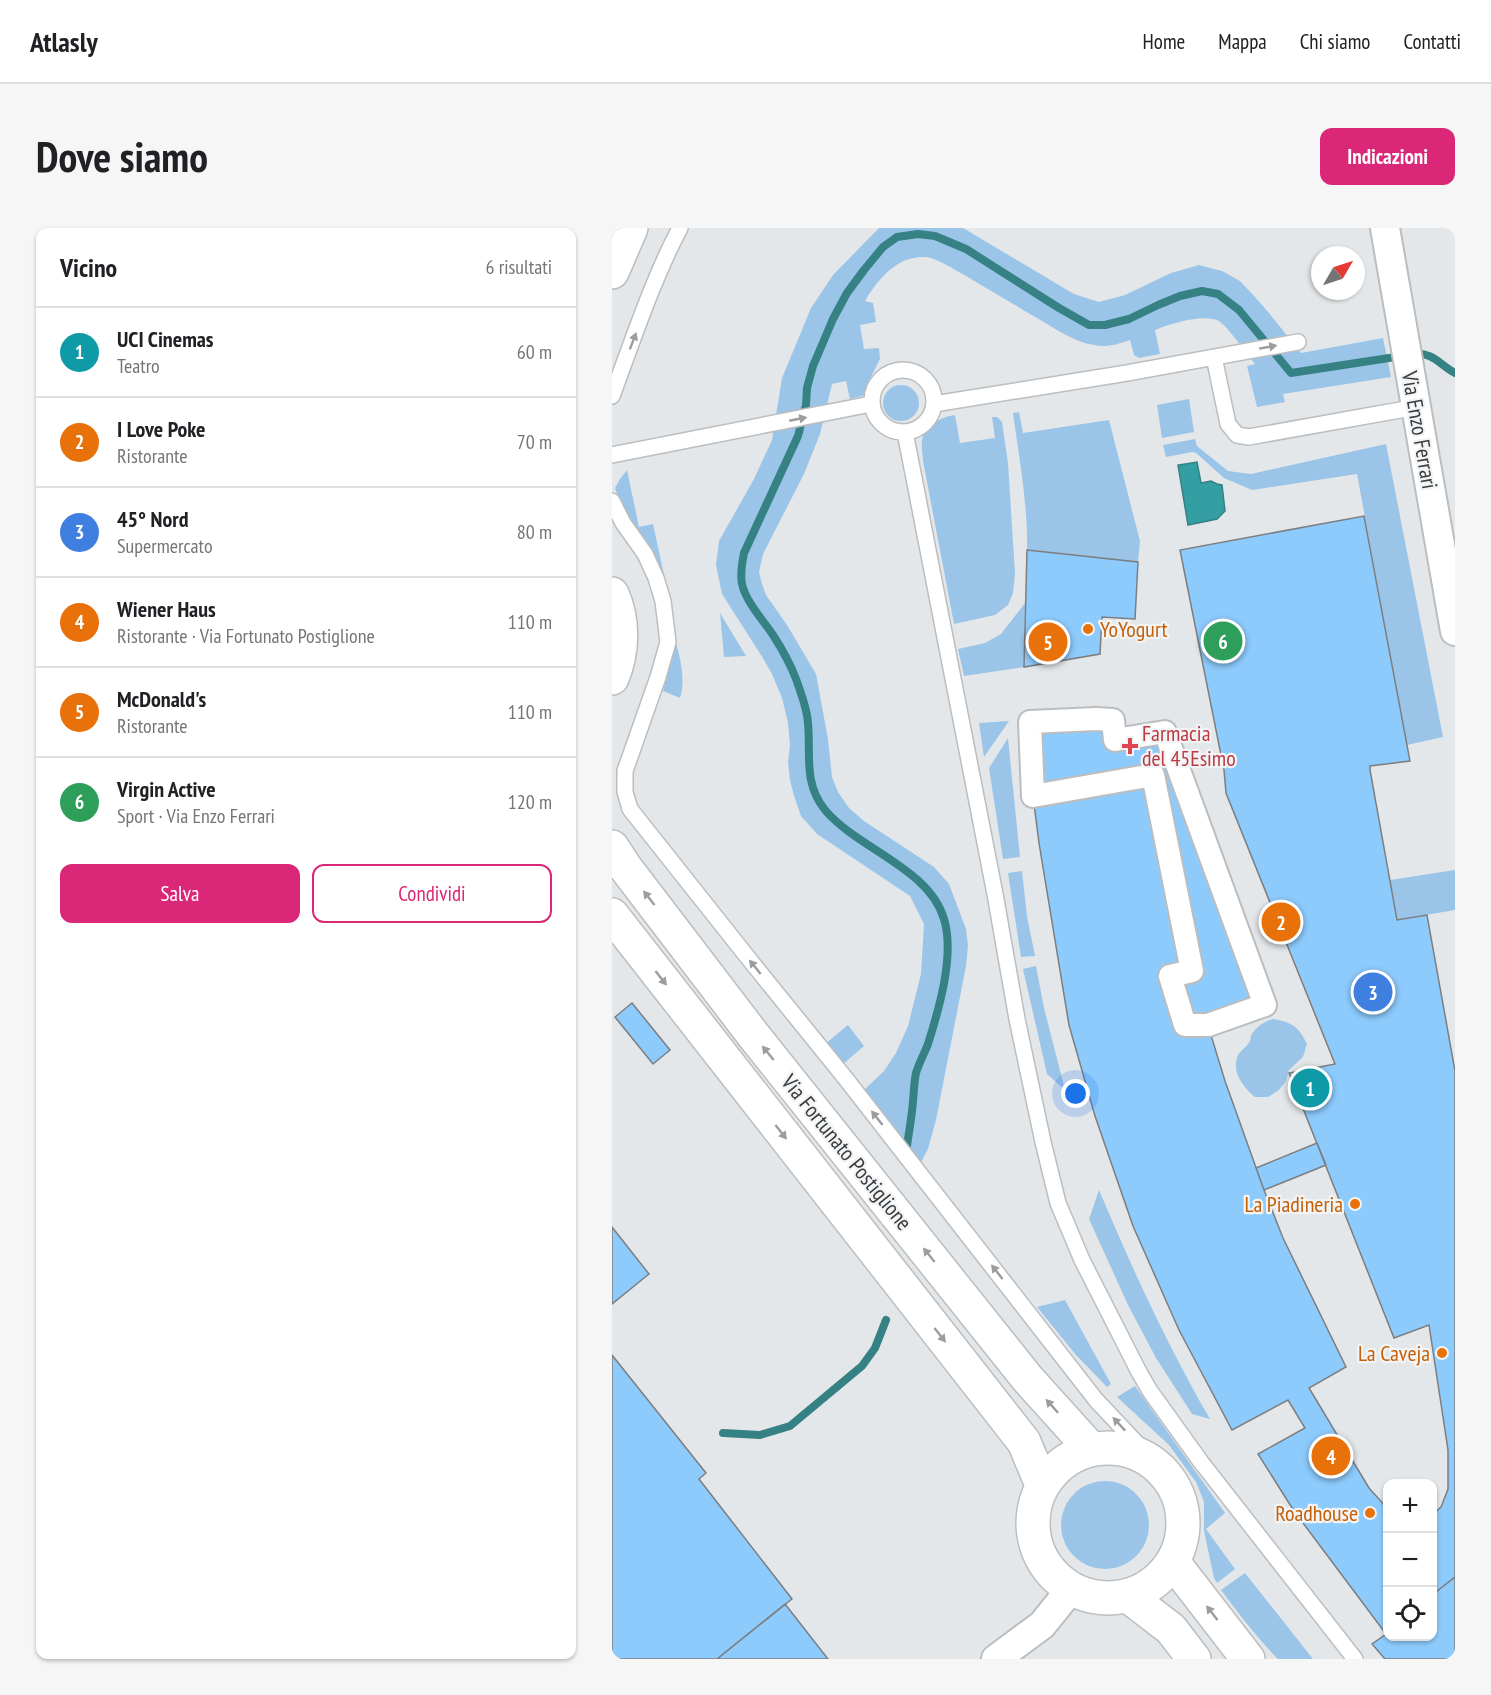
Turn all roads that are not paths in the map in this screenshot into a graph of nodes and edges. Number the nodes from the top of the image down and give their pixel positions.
1 (631, 228) edge
2 (680, 228) edge
3 (1385, 228) edge
4 (612, 272) edge
5 (1298, 342) dead end
6 (1214, 357) junction
7 (612, 396) edge
8 (872, 404) junction
9 (934, 404) junction
10 (1417, 407) junction
11 (905, 432) junction
12 (612, 455) edge
13 (612, 501) edge
14 (612, 594) edge
15 (1455, 631) edge
16 (612, 678) edge
17 (1030, 722) joint
18 (612, 847) edge
19 (612, 915) edge
20 (1091, 1449) junction
21 (1159, 1467) junction
22 (1042, 1485) junction
23 (1173, 1562) junction
24 (1071, 1589) junction
25 (1128, 1596) junction
26 (996, 1659) edge
27 (1194, 1659) edge
28 (1248, 1659) edge
29 (1355, 1659) edge

1 - 4 street
7 -> 2 lane
3 - 10 street, Via Enzo Ferrari
6 -> 5 lane
6 - 9 lane
6 - 10 lane
8 - 9 lane
8 - 11 lane
12 -> 8 lane
9 - 11 lane
10 - 15 street, Via Enzo Ferrari
11 - 29 lane
21 -> 13 lane
14 - 16 street
17 - 17 street
20 -> 18 street, Via Fortunato Postiglione
19 -> 22 street, Via Fortunato Postiglione
20 - 21 street
20 - 22 street
21 - 23 street
22 - 24 street
23 - 25 street
28 -> 23 street
24 - 25 street
24 - 26 street
25 - 27 street

